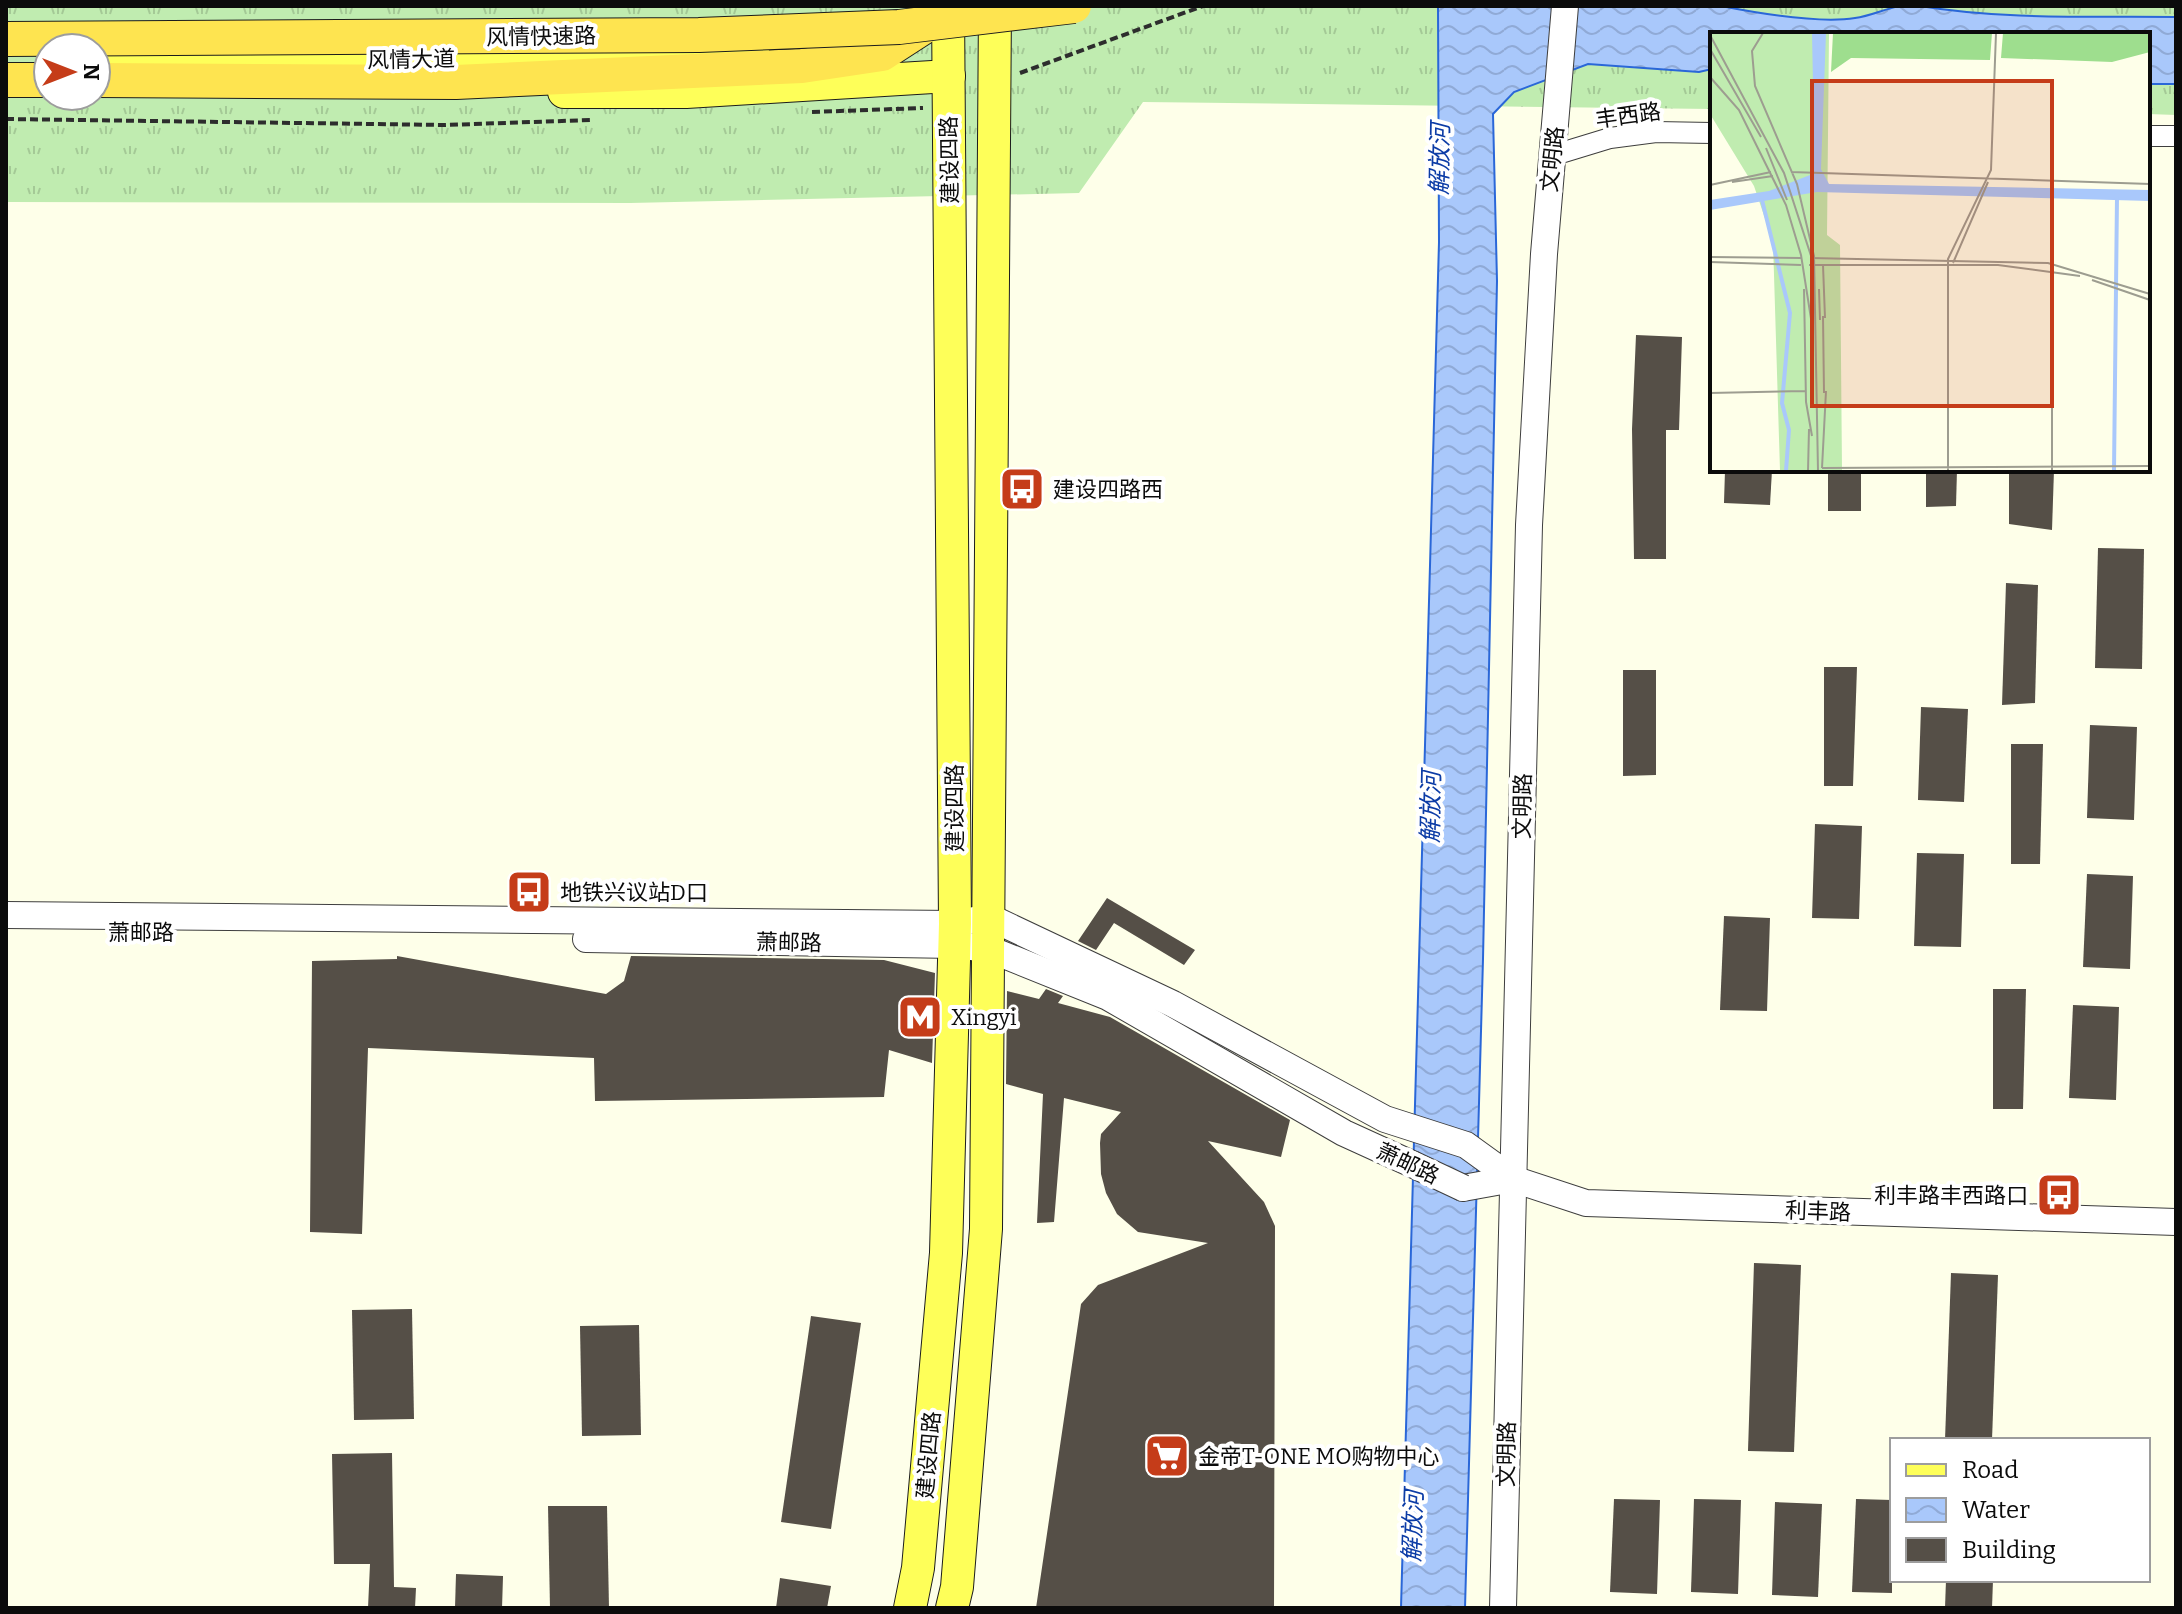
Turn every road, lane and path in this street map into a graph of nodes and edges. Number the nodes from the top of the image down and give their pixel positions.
1 (995, 6) edge
2 (1074, 6) edge
3 (1565, 6) edge
4 (951, 8) edge
5 (6, 39) edge
6 (32, 63) edge
7 (112, 63) edge
8 (6, 64) edge
9 (949, 76) junction
10 (6, 80) edge
11 (32, 80) edge
12 (112, 80) edge
13 (112, 94) edge
14 (6, 95) edge
15 (32, 95) edge
16 (1710, 133) edge
17 (2150, 136) edge
18 (2176, 136) edge
19 (1551, 156) junction
20 (6, 915) edge
21 (989, 917) junction
22 (6, 932) edge
23 (955, 934) junction
24 (989, 949) junction
25 (1513, 1179) junction
26 (2176, 1222) edge
27 (910, 1608) edge
28 (952, 1608) edge
29 (1503, 1608) edge

1 - 21 main road, 建设四路
2 - 5 highway, 风情快速路, bridge
3 - 19 street, 文明路
4 - 7 main road, 风情大道
4 - 9 main road, 建设四路
4 - 12 highway
6 - 8 main road
9 - 13 main road
9 - 23 main road, 建设四路
10 - 11 highway
14 - 15 main road
16 - 19 street, 丰西路
17 - 18 street
19 - 25 street, 文明路
20 - 23 street, 萧邮路
21 - 23 street
21 - 24 main road, 建设四路
21 - 25 street
22 - 23 street, 萧邮路
23 - 24 street, 萧邮路
23 - 27 main road, 建设四路
24 - 25 street, 萧邮路, bridge
24 - 28 main road, 建设四路
25 - 26 street, 利丰路
25 - 29 street, 文明路

